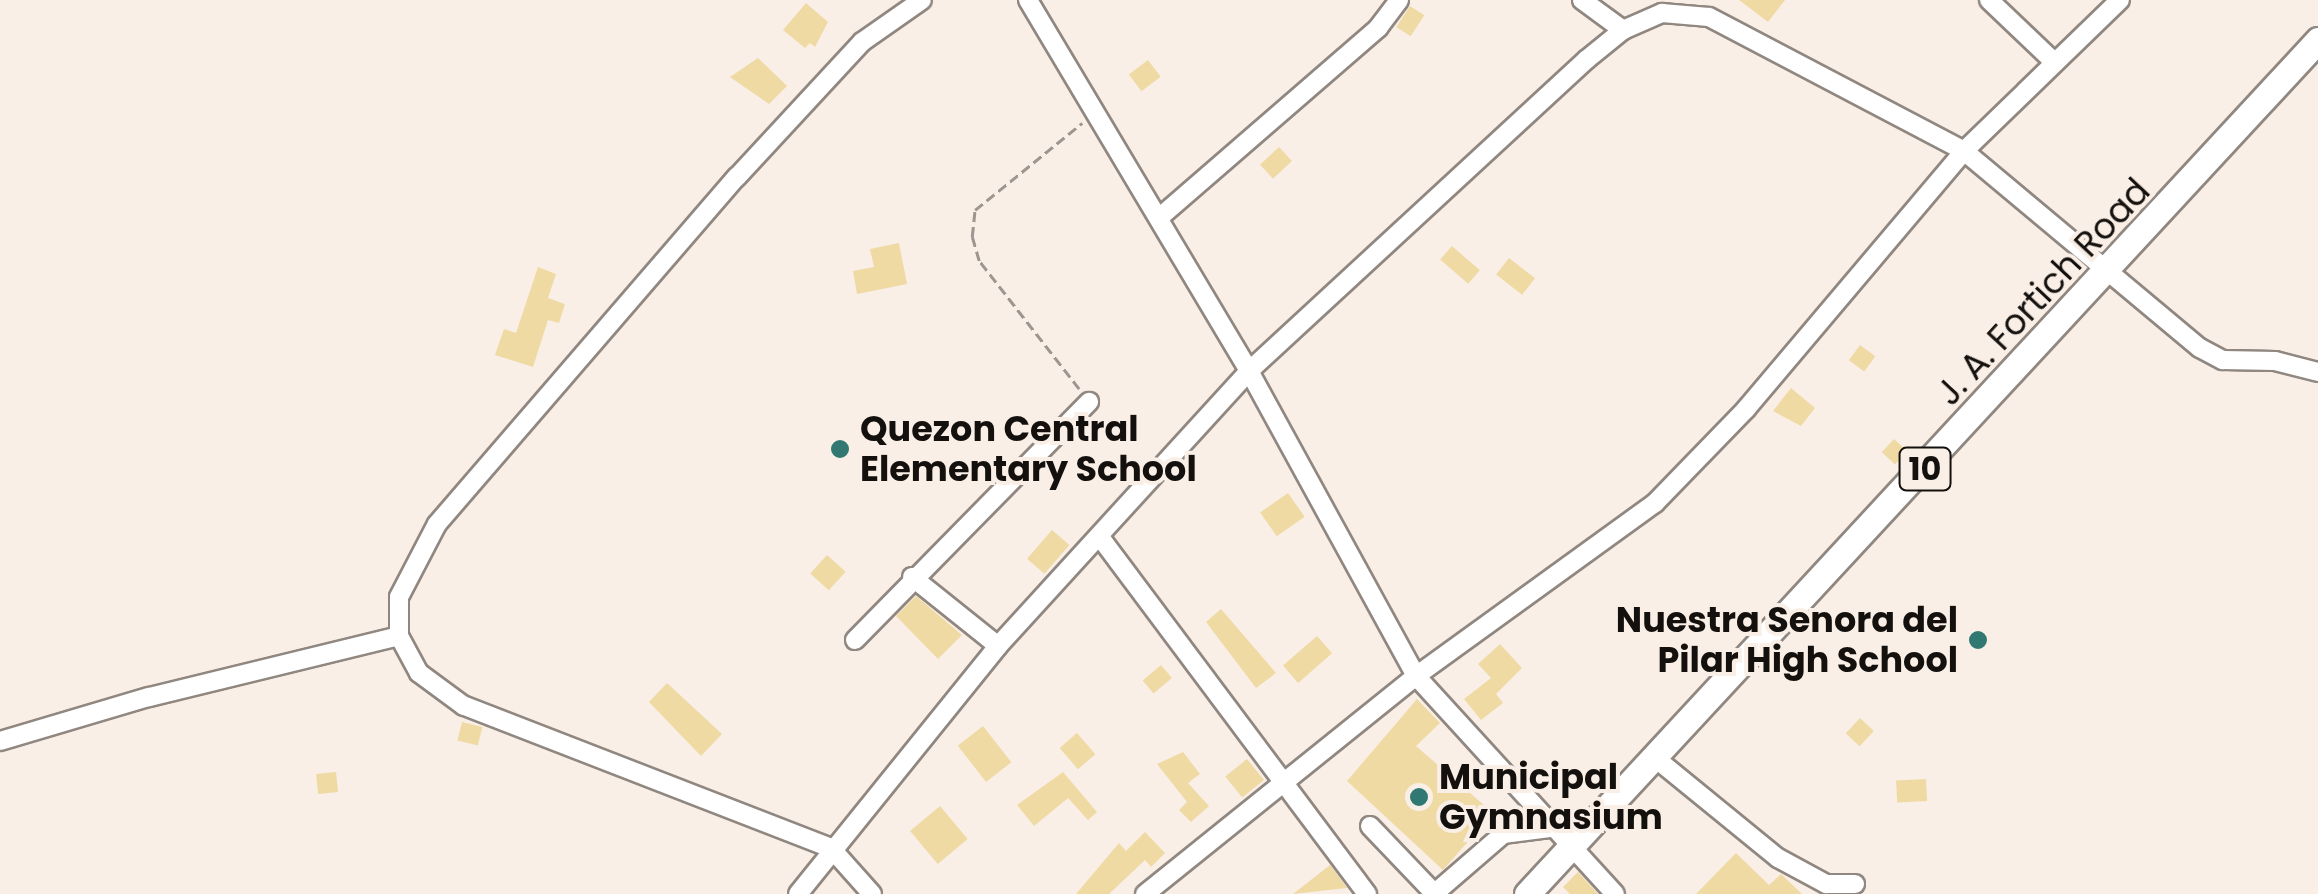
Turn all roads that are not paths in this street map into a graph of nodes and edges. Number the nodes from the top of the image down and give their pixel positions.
1 (922, 0) edge
2 (1028, 0) edge
3 (1399, 0) edge
4 (1582, 0) edge
5 (1989, 0) edge
6 (2120, 0) edge
7 (1624, 30) junction
8 (2318, 40) edge
9 (2054, 62) junction
10 (1964, 152) junction
11 (1160, 217) junction
12 (2107, 274) junction
13 (1249, 371) junction
14 (2318, 372) edge
15 (1089, 402) road end
16 (1100, 537) junction
17 (912, 577) junction
18 (399, 636) junction
19 (854, 640) dead end
20 (998, 646) junction
21 (1416, 676) junction
22 (0, 742) edge
23 (1654, 757) junction
24 (1280, 781) junction
25 (1370, 826) dead end
26 (1550, 828) junction
27 (832, 848) junction
28 (1568, 849) junction
29 (1855, 884) dead end
30 (798, 894) edge
31 (872, 894) edge
32 (1145, 894) edge
33 (1367, 894) edge
34 (1435, 894) edge
35 (1527, 894) edge
36 (1614, 894) edge

1 - 18 street
2 - 11 street
3 - 11 street
4 - 7 street
5 - 9 street
6 - 9 street
7 - 10 street
7 - 13 street
8 - 12 highway, J. A. Fortich Road / 10
9 - 10 street
10 - 12 street
10 - 21 street
11 - 13 street
12 - 14 street
12 - 23 highway, J. A. Fortich Road / 10
13 - 16 street
13 - 21 street
15 - 17 street
16 - 20 street
16 - 24 street
17 - 19 street
17 - 20 street
18 - 22 street
18 - 27 street
20 - 27 street
21 - 24 street
21 - 26 street
23 - 28 highway, J. A. Fortich Road / 10
23 - 29 street
24 - 32 street
24 - 33 street
25 - 34 street
26 - 28 street
26 - 34 street
27 - 30 street
27 - 31 street
28 - 35 highway, J. A. Fortich Road / 10
28 - 36 street

